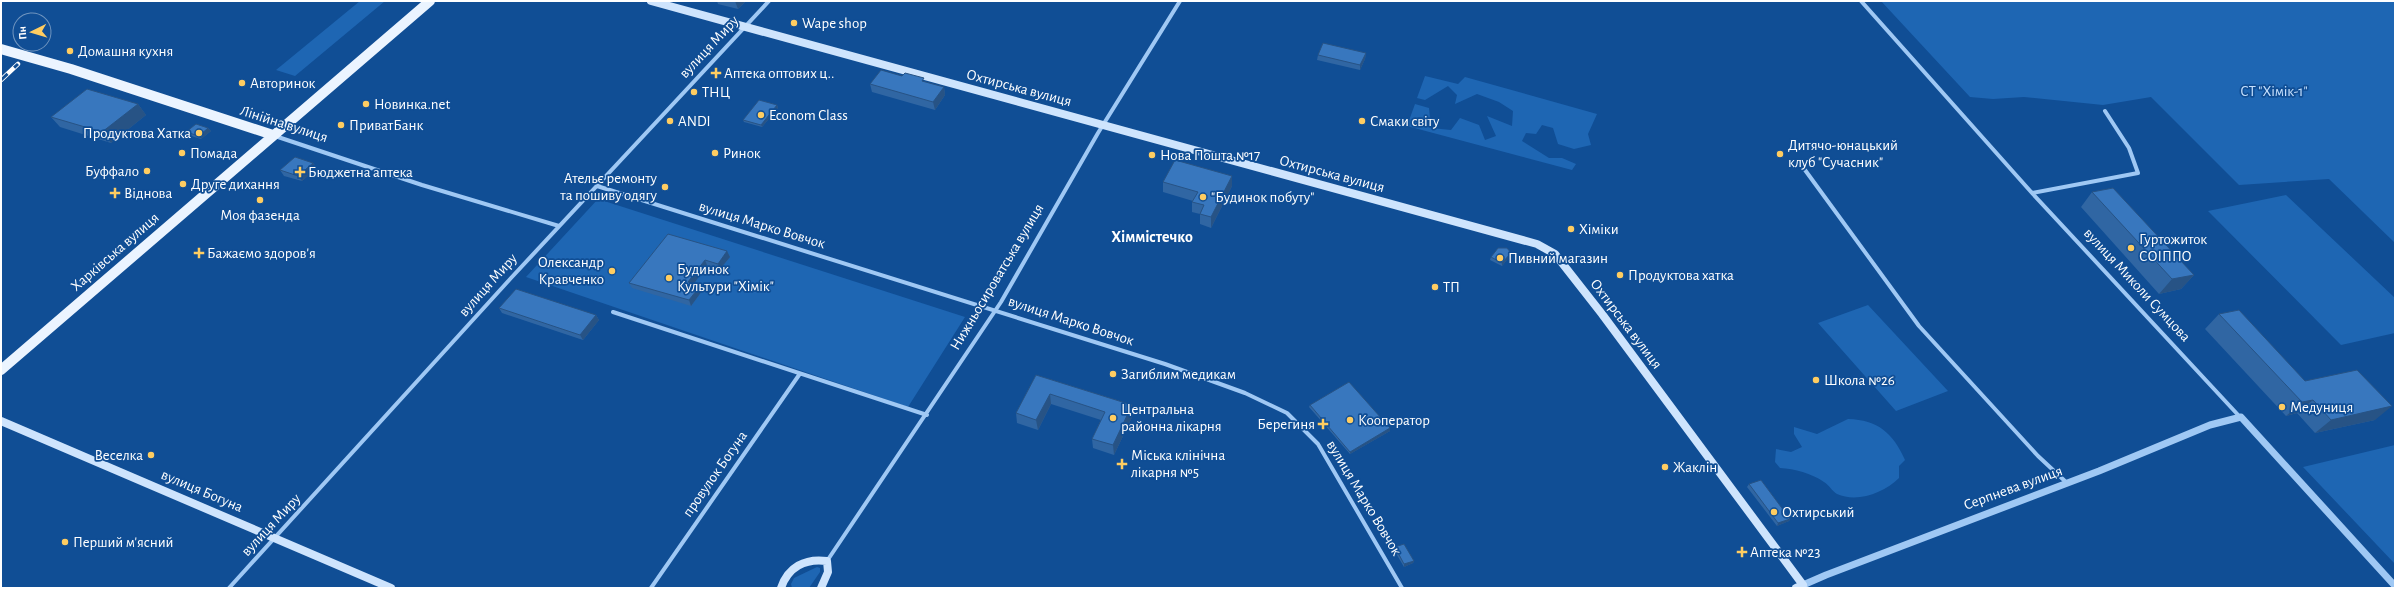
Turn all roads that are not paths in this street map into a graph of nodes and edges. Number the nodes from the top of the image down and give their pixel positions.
1 (430, 1) edge
2 (651, 1) edge
3 (769, 1) edge
4 (1180, 1) edge
5 (1862, 1) edge
6 (745, 27) junction
7 (1, 49) edge
8 (2105, 111) dead end
9 (1103, 126) junction
10 (273, 135) junction
11 (1804, 170) dead end
12 (597, 186) junction
13 (2032, 192) junction
14 (559, 226) junction
15 (997, 309) junction
16 (613, 312) dead end
17 (1, 370) edge
18 (799, 375) junction
19 (927, 415) junction
20 (2241, 417) junction
21 (1, 421) edge
22 (2067, 484) junction
23 (276, 538) junction
24 (827, 561) junction
25 (2395, 586) edge
26 (1801, 587) edge
27 (229, 588) edge
28 (391, 588) edge
29 (651, 588) edge
30 (781, 588) edge
31 (821, 588) edge
32 (1402, 588) edge

1 - 10 main road, Харківська вулиця
2 - 6 main road, Охтирська вулиця
3 - 6 street, вулиця Миру
4 - 9 street, Нижньосироватська вулиця
5 - 13 street, вулиця Миколи Сумцова
6 - 9 main road, Охтирська вулиця
6 - 12 street, вулиця Миру
7 - 10 main road, Лінійна вулиця
8 - 13 street
9 - 15 street, Нижньосироватська вулиця
9 - 26 main road, Охтирська вулиця
10 - 14 street, Лінійна вулиця
10 - 17 main road, Харківська вулиця
11 - 22 street
12 - 14 street, вулиця Миру
12 - 15 street, вулиця Марко Вовчок
13 - 20 street, вулиця Миколи Сумцова
14 - 23 street, вулиця Миру
15 - 19 street, Нижньосироватська вулиця
15 - 32 street, вулиця Марко Вовчок
16 - 18 street
18 - 19 street
18 - 29 street, провулок Богуна
19 - 24 street, Нижньосироватська вулиця
20 - 22 street, Серпнева вулиця
20 - 25 street, вулиця Миколи Сумцова
21 - 23 main road, вулиця Богуна
22 - 26 street, Серпнева вулиця
23 - 27 street, вулиця Миру
23 - 28 main road, вулиця Богуна
24 - 30 main road
24 - 31 main road, Нижньосироватська вулиця

